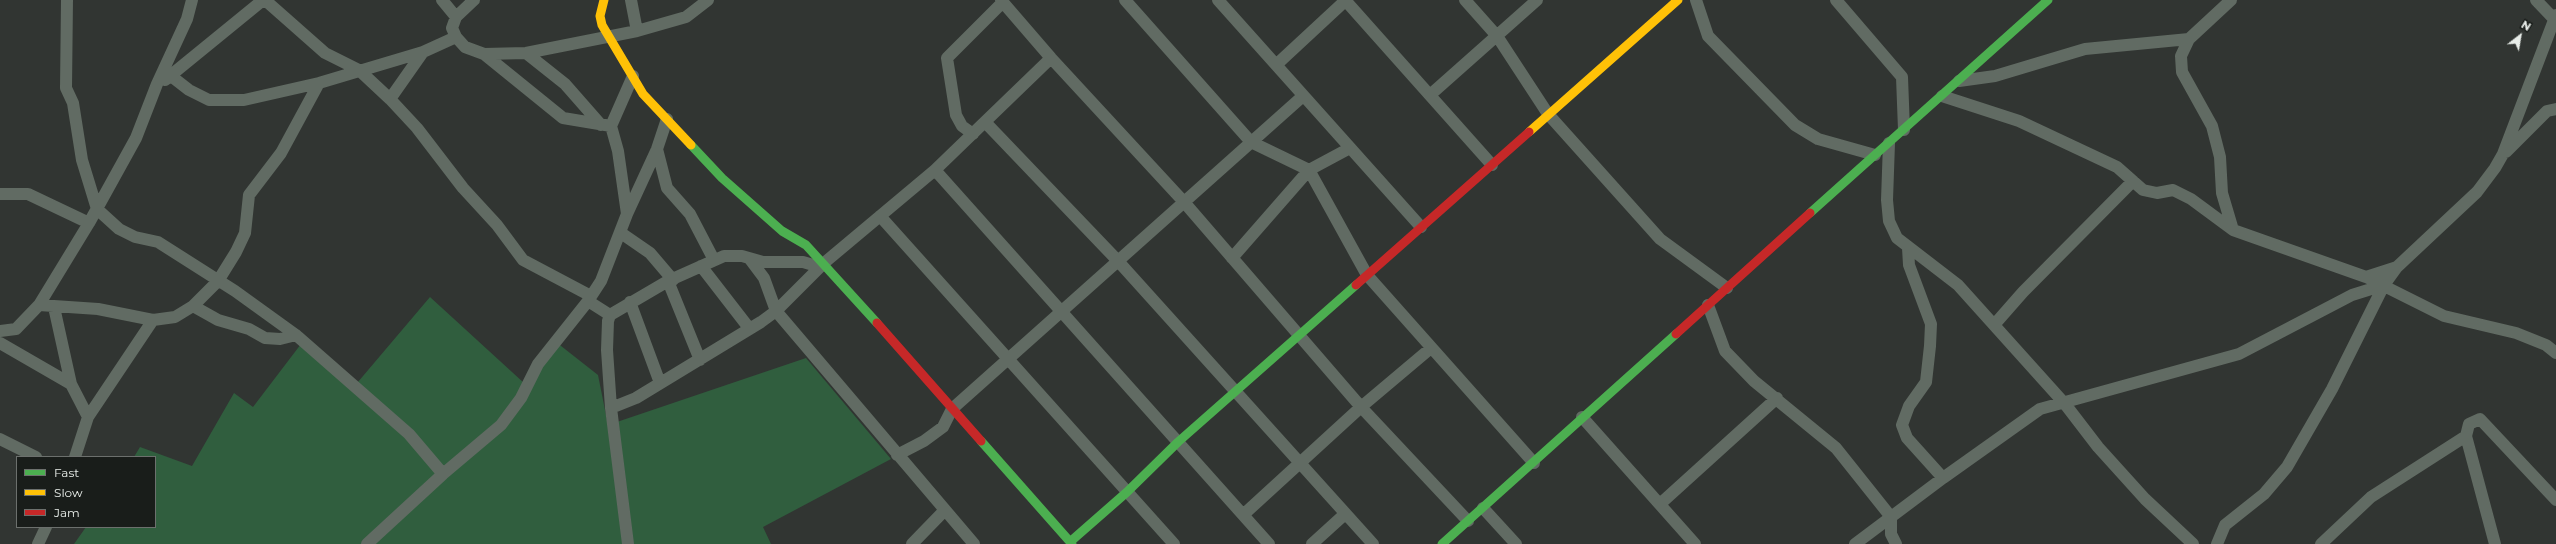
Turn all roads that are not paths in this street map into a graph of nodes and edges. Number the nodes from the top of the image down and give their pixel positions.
1 (67, 0) edge
2 (192, 0) edge
3 (264, 0) edge
4 (442, 0) edge
5 (474, 0) edge
6 (604, 0) edge
7 (631, 0) edge
8 (708, 0) edge
9 (1125, 0) edge
10 (1218, 0) edge
11 (1346, 0) edge
12 (1465, 0) edge
13 (1537, 0) edge
14 (1678, 0) edge
15 (1696, 0) edge
16 (1836, 0) edge
17 (2048, 0) edge
18 (2231, 0) edge
19 (2536, 0) edge
20 (1002, 1) edge
21 (456, 16) junction
22 (2555, 18) edge
23 (637, 30) junction
24 (1496, 36) junction
25 (456, 37) junction
26 (608, 37) junction
27 (2188, 39) junction
28 (423, 52) junction
29 (526, 53) junction
30 (484, 54) junction
31 (1051, 58) junction
32 (1276, 65) junction
33 (359, 70) junction
34 (171, 76) junction
35 (632, 76) junction
36 (1957, 81) junction
37 (319, 83) junction
38 (157, 84) junction
39 (1430, 95) junction
40 (1303, 96) junction
41 (1942, 96) junction
42 (390, 99) junction
43 (2556, 108) edge
44 (1548, 114) junction
45 (667, 120) junction
46 (985, 122) junction
47 (606, 126) junction
48 (1904, 130) junction
49 (973, 134) junction
50 (1251, 142) junction
51 (1889, 143) junction
52 (1350, 148) junction
53 (658, 149) junction
54 (2503, 154) junction
55 (1876, 155) junction
56 (1492, 165) junction
57 (935, 170) junction
58 (1309, 170) junction
59 (2133, 181) junction
60 (0, 194) edge
61 (1184, 202) junction
62 (97, 209) junction
63 (627, 214) junction
64 (880, 216) junction
65 (89, 223) junction
66 (1421, 227) junction
67 (2233, 230) junction
68 (622, 233) junction
69 (1908, 248) junction
70 (749, 258) junction
71 (1232, 258) junction
72 (714, 260) junction
73 (1118, 261) junction
74 (822, 265) junction
75 (701, 266) junction
76 (2397, 268) junction
77 (1367, 275) junction
78 (2366, 277) junction
79 (218, 281) junction
80 (671, 281) junction
81 (2384, 285) junction
82 (1726, 288) junction
83 (590, 299) junction
84 (630, 302) junction
85 (39, 305) junction
86 (1708, 305) junction
87 (193, 306) junction
88 (54, 307) junction
89 (776, 311) junction
90 (1062, 311) junction
91 (610, 315) junction
92 (153, 320) junction
93 (0, 322) edge
94 (1994, 325) junction
95 (749, 328) junction
96 (16, 329) junction
97 (0, 331) edge
98 (296, 335) junction
99 (1300, 336) junction
100 (0, 343) edge
101 (1431, 348) junction
102 (2556, 353) edge
103 (700, 360) junction
104 (1007, 360) junction
105 (660, 383) junction
106 (71, 384) junction
107 (1235, 392) junction
108 (1777, 398) junction
109 (2065, 404) junction
110 (1361, 407) junction
111 (611, 408) junction
112 (952, 409) junction
113 (88, 417) junction
114 (1582, 417) junction
115 (2466, 436) junction
116 (0, 439) edge
117 (1178, 442) junction
118 (897, 455) junction
119 (34, 456) edge
120 (75, 456) edge
121 (1299, 463) junction
122 (1534, 463) junction
123 (442, 474) junction
124 (1943, 478) junction
125 (1127, 492) junction
126 (2556, 500) edge
127 (1660, 504) junction
128 (1483, 508) junction
129 (944, 511) junction
130 (1345, 514) junction
131 (1243, 515) junction
132 (1891, 517) junction
133 (1468, 521) junction
134 (46, 528) edge
135 (1071, 543) edge
136 (38, 544) edge
137 (367, 544) edge
138 (628, 544) edge
139 (912, 544) edge
140 (974, 544) edge
141 (1174, 544) edge
142 (1269, 544) edge
143 (1312, 544) edge
144 (1373, 544) edge
145 (1442, 544) edge
146 (1516, 544) edge
147 (1695, 544) edge
148 (1856, 544) edge
149 (1896, 544) edge
150 (2193, 544) edge
151 (2217, 544) edge
152 (2321, 544) edge
153 (2495, 544) edge

1 - 62 street
2 - 38 street
3 - 33 street
3 - 34 street
4 - 21 street
5 - 21 street
6 - 26 street
7 - 23 street
8 - 23 street
9 - 50 street
10 - 32 street
11 - 32 street
11 - 39 street
12 - 24 street
13 - 24 street
14 - 44 street
15 - 55 street
16 - 48 street
17 - 36 street
18 - 27 street
19 - 22 street
20 - 31 street
20 - 49 street
21 - 25 street
22 - 54 street
23 - 26 street
24 - 39 street
24 - 44 street
25 - 28 street
25 - 30 street
26 - 29 street
26 - 35 street
27 - 36 street
27 - 67 street
28 - 33 street
28 - 42 street
29 - 30 street
29 - 47 street
30 - 47 street
31 - 46 street
31 - 61 street
32 - 40 street
33 - 37 street
33 - 42 street
34 - 37 street
34 - 38 street
35 - 45 street
35 - 47 street
36 - 41 street
37 - 79 street
38 - 62 street
39 - 56 street
40 - 50 street
40 - 52 street
41 - 48 street
41 - 59 street
42 - 83 street
43 - 54 street
44 - 56 street
44 - 82 street
45 - 53 street
45 - 74 street
46 - 49 street
46 - 73 street
47 - 63 street
48 - 51 street
49 - 57 street
50 - 58 street
50 - 61 street
51 - 55 street
51 - 69 street
52 - 58 street
52 - 66 street
53 - 63 street
53 - 72 street
54 - 76 street
55 - 82 street
56 - 66 street
57 - 64 street
57 - 90 street
58 - 71 street
58 - 77 street
59 - 67 street
59 - 94 street
60 - 65 street
61 - 71 street
61 - 73 street
62 - 65 street
62 - 79 street
63 - 68 street
64 - 74 street
64 - 104 street
65 - 85 street
66 - 77 street
67 - 78 street
68 - 80 street
68 - 83 street
69 - 94 street
69 - 124 street
70 - 72 street
70 - 74 street
70 - 89 street
71 - 99 street
72 - 75 street
73 - 90 street
73 - 107 street
74 - 89 street
74 - 112 street
75 - 80 street
75 - 95 street
76 - 78 street
76 - 81 street
77 - 99 street
77 - 101 street
78 - 81 street
79 - 87 street
79 - 98 street
80 - 84 street
80 - 103 street
81 - 102 street
81 - 109 street
81 - 151 street
82 - 86 street
83 - 91 street
83 - 123 street
84 - 91 street
84 - 105 street
85 - 88 street
85 - 96 street
86 - 108 street
86 - 114 street
87 - 92 street
87 - 98 street
88 - 92 street
88 - 106 street
89 - 95 street
89 - 118 street
90 - 104 street
90 - 117 street
91 - 111 street
92 - 113 street
93 - 96 street
94 - 109 street
95 - 103 street
96 - 97 street
98 - 123 street
99 - 107 street
99 - 110 street
100 - 106 street
101 - 110 street
101 - 122 street
103 - 105 street
104 - 112 street
104 - 125 street
105 - 111 street
106 - 113 street
107 - 117 street
107 - 121 street
108 - 127 street
108 - 132 street
109 - 124 street
109 - 150 street
110 - 121 street
110 - 133 street
111 - 138 street
112 - 118 street
112 - 135 street
113 - 120 street
114 - 122 street
114 - 127 street
115 - 126 street
115 - 152 street
115 - 153 street
116 - 119 street
117 - 125 street
117 - 131 street
118 - 129 street
121 - 130 street
121 - 131 street
122 - 128 street
123 - 137 street
124 - 132 street
125 - 135 street
125 - 141 street
127 - 147 street
128 - 133 street
128 - 146 street
129 - 139 street
129 - 140 street
130 - 143 street
130 - 144 street
131 - 142 street
132 - 148 street
132 - 149 street
133 - 145 street
134 - 136 street

